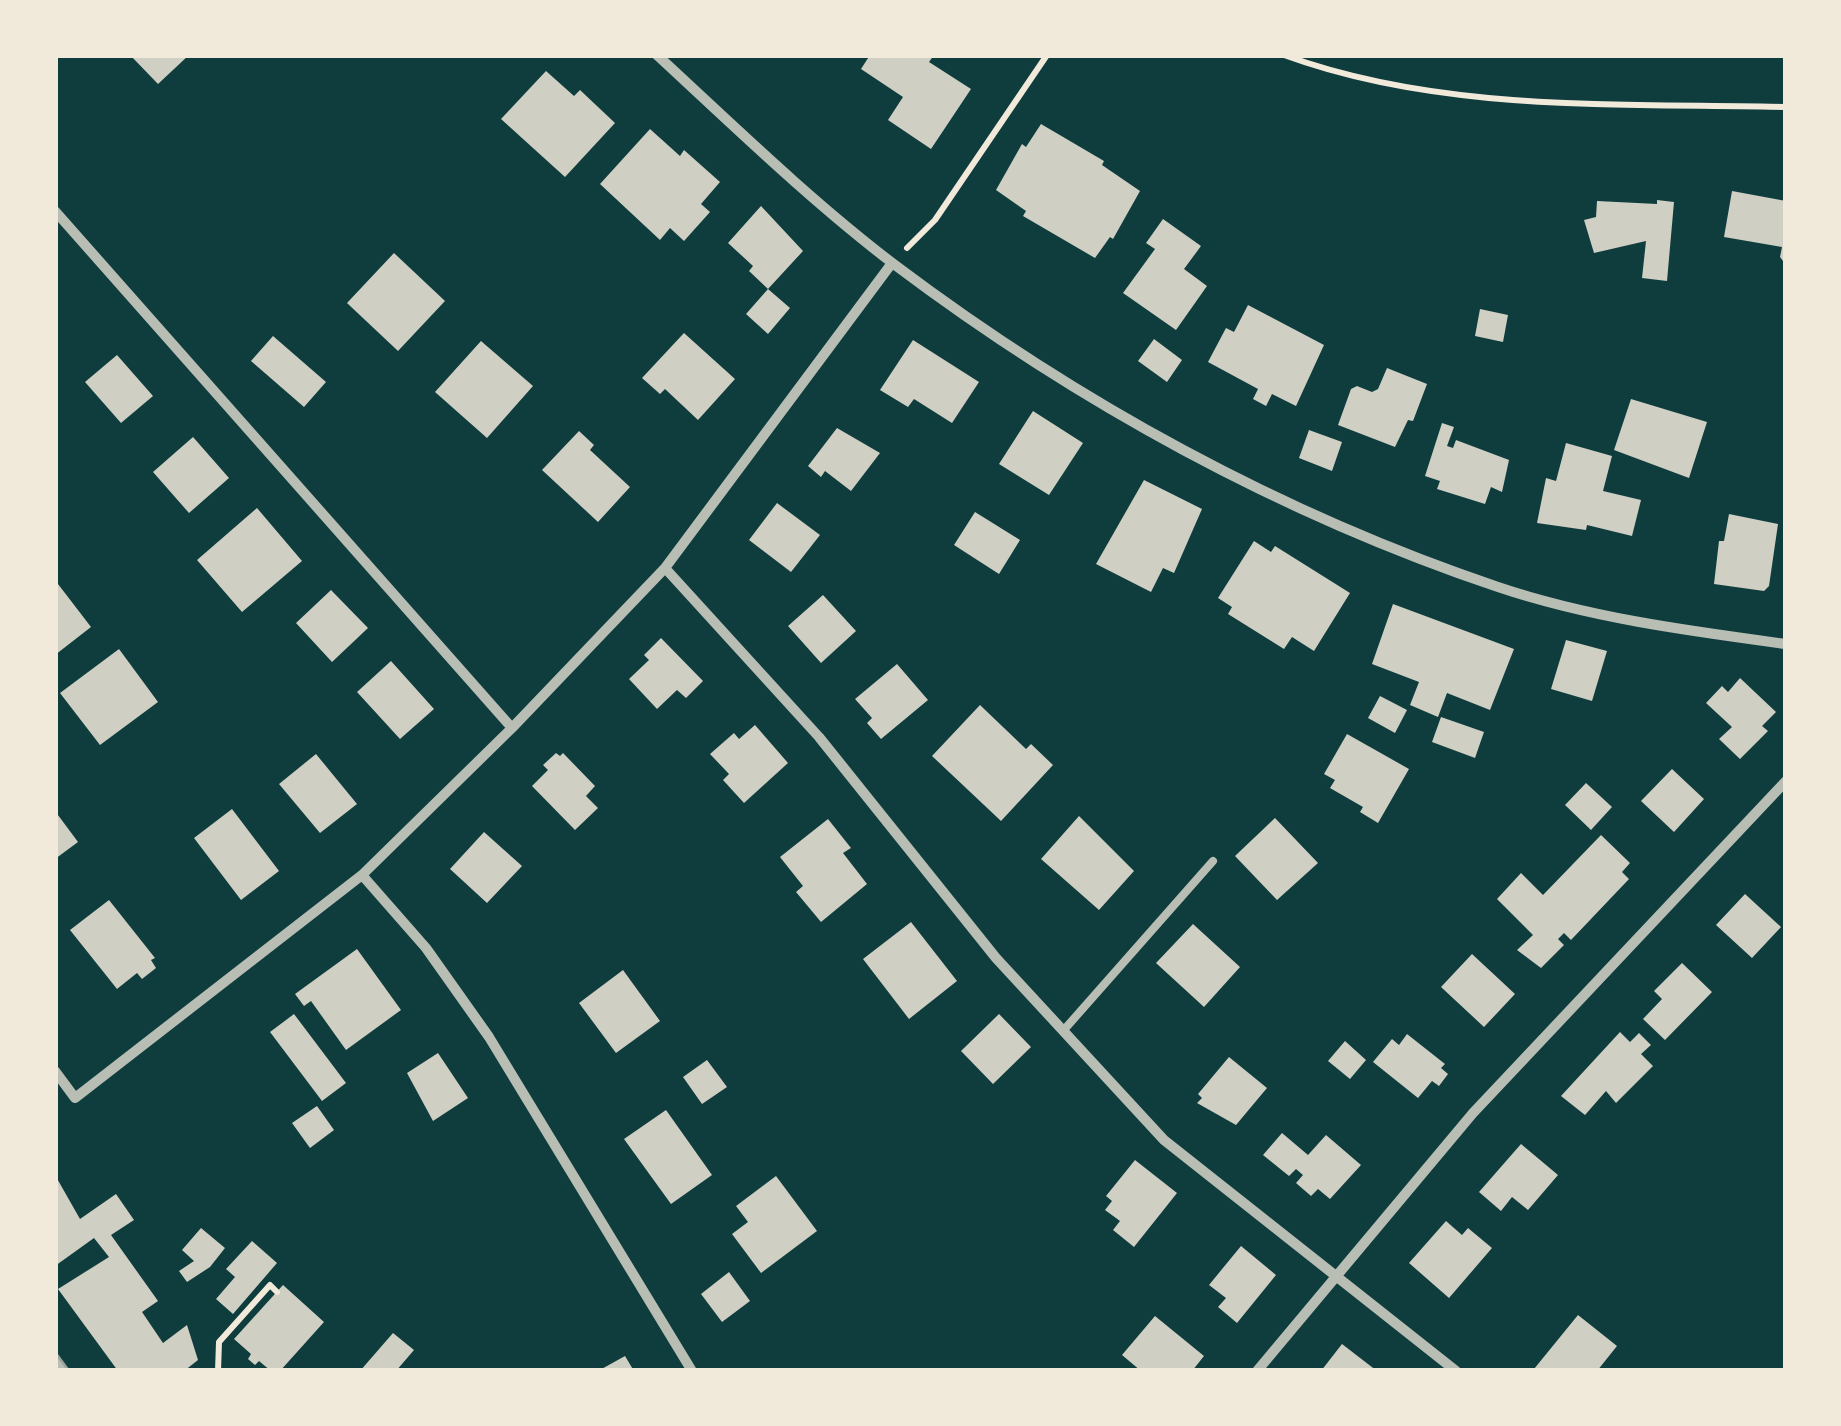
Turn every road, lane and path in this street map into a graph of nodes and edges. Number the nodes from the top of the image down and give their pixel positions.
1 (658, 55) edge
2 (1047, 55) edge
3 (1284, 55) edge
4 (1786, 107) edge
5 (55, 211) edge
6 (892, 263) junction
7 (665, 568) junction
8 (1786, 644) edge
9 (512, 728) junction
10 (1786, 780) edge
11 (1212, 861) dead end
12 (362, 875) junction
13 (1063, 1031) junction
14 (55, 1071) edge
15 (1334, 1277) junction
16 (277, 1292) dead end
17 (218, 1371) edge
18 (692, 1371) edge
19 (1258, 1371) edge
20 (1456, 1371) edge

1 - 6 street
2 - 6 path
3 - 4 path
5 - 9 street
6 - 7 street
6 - 8 street
7 - 9 street
7 - 13 street
9 - 12 street
10 - 15 street
11 - 13 lane
12 - 14 street
12 - 18 street
13 - 15 street
15 - 19 street
15 - 20 street
16 - 17 path

